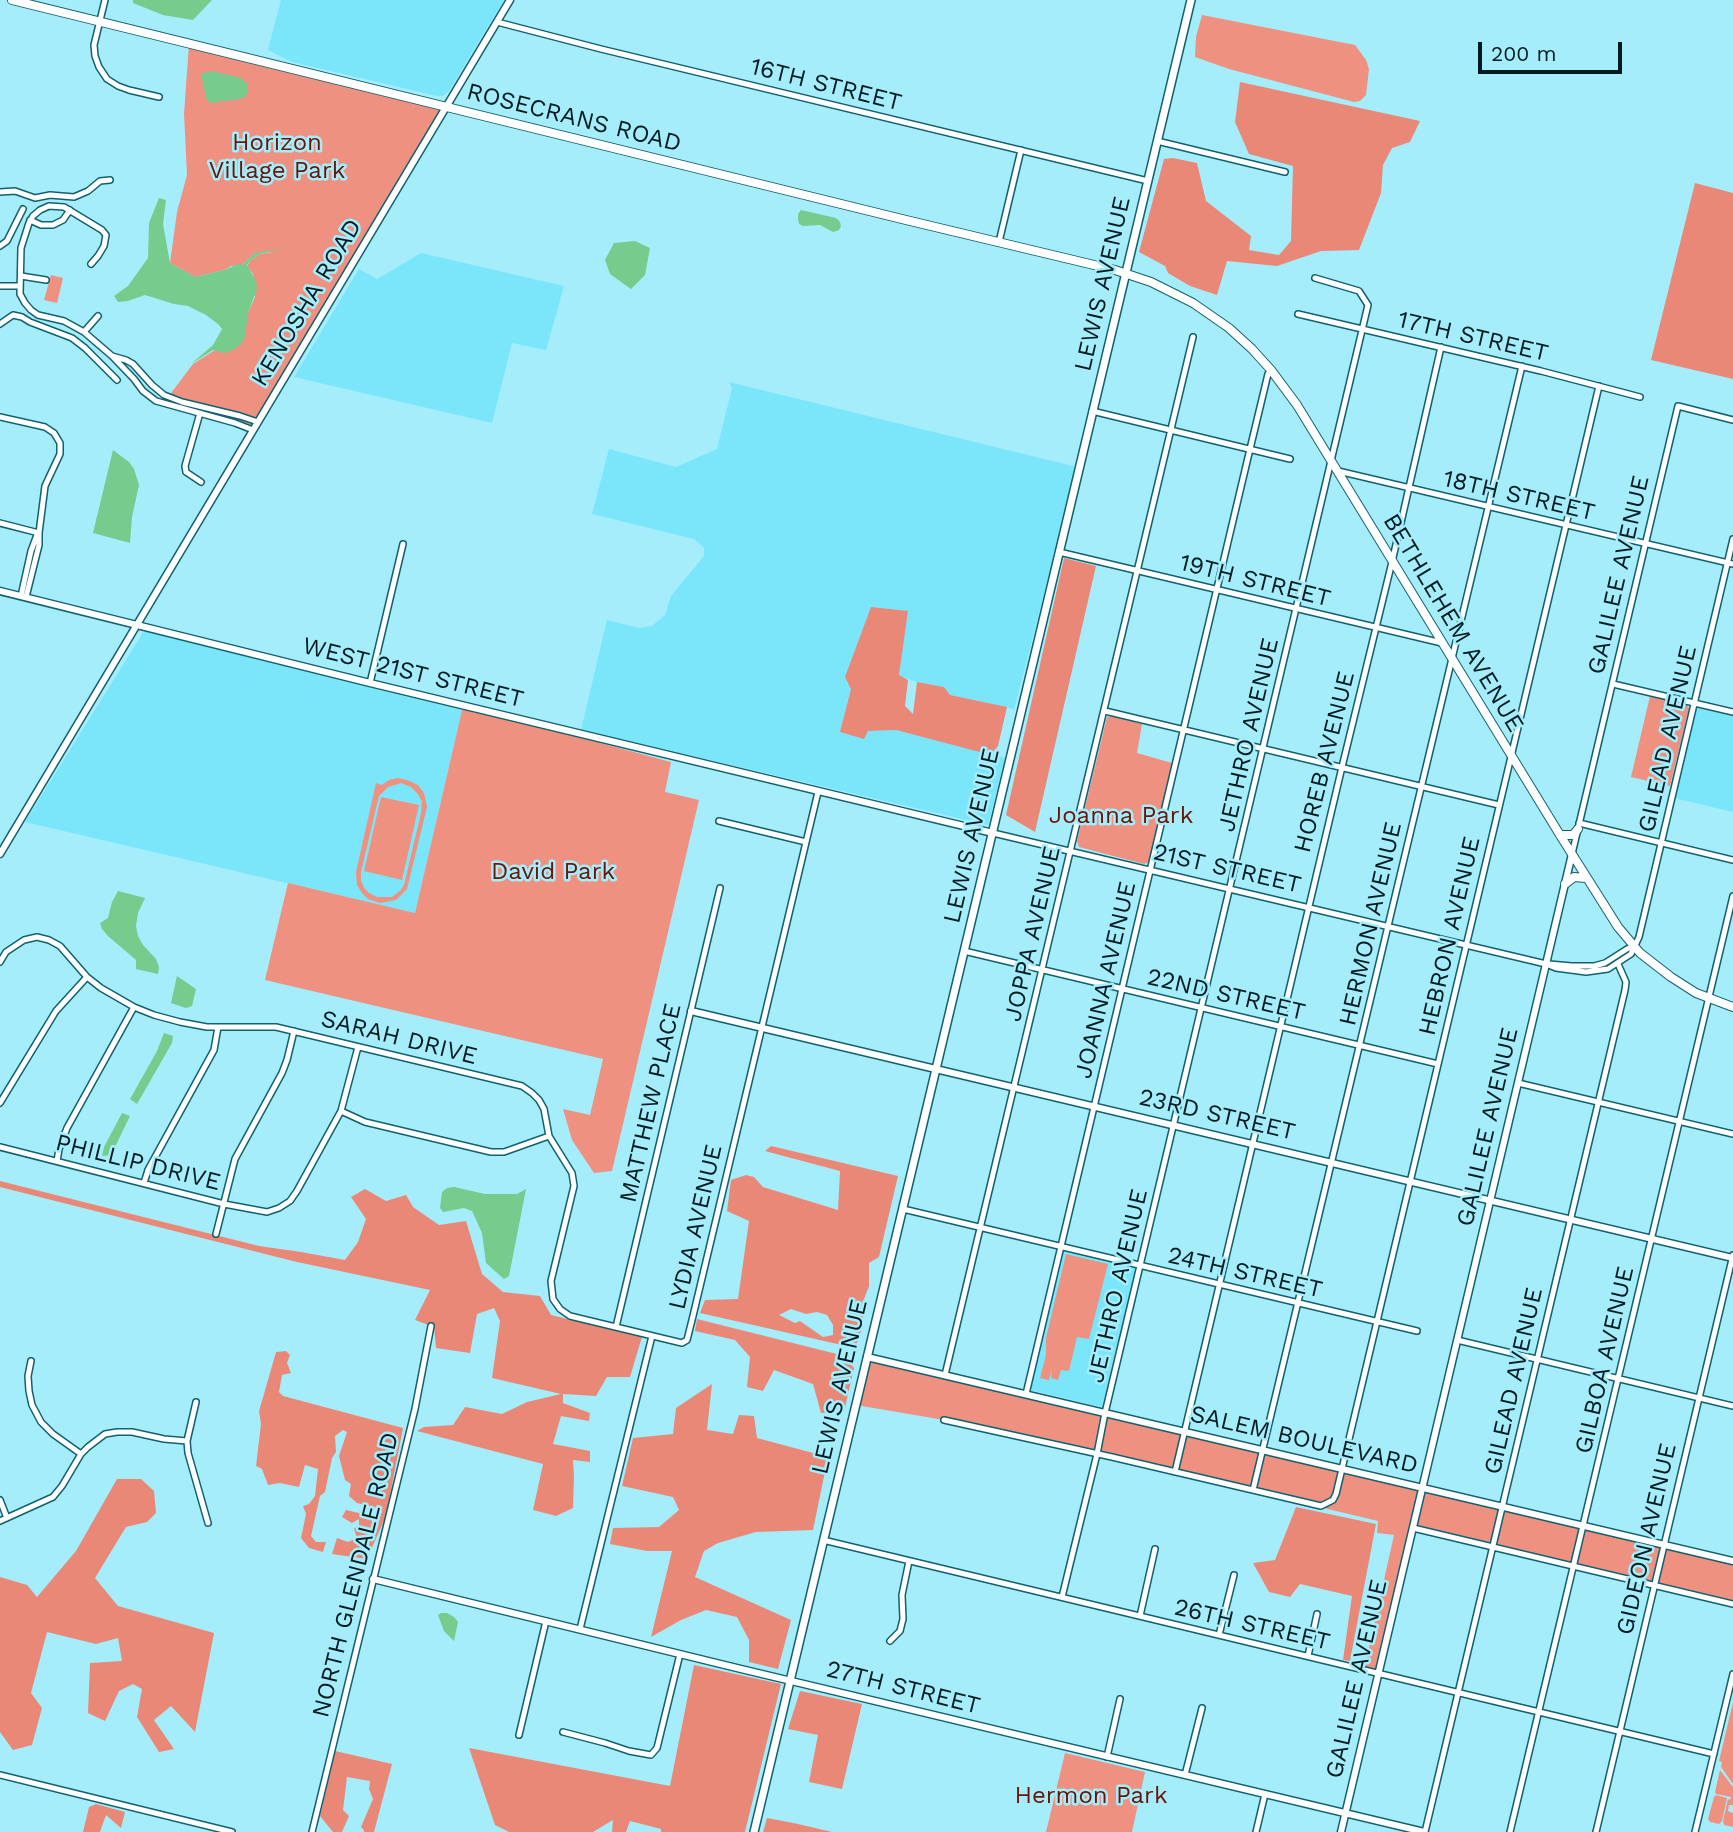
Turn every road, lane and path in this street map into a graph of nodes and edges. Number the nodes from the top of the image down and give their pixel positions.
1 (12, 0) edge
2 (105, 0) edge
3 (510, 0) edge
4 (1191, 0) edge
5 (100, 21) junction
6 (497, 22) junction
7 (159, 97) dead end
8 (448, 106) junction
9 (1157, 141) junction
10 (1021, 150) junction
11 (1285, 172) dead end
12 (110, 180) dead end
13 (1148, 181) junction
14 (0, 192) edge
15 (47, 195) junction
16 (49, 206) junction
17 (23, 209) dead end
18 (70, 210) junction
19 (30, 220) junction
20 (7, 241) junction
21 (999, 242) junction
22 (0, 246) edge
23 (21, 248) junction
24 (91, 264) dead end
25 (1126, 273) junction
26 (20, 276) junction
27 (1315, 278) dead end
28 (46, 280) dead end
29 (0, 286) edge
30 (20, 286) junction
31 (1371, 292) dead end
32 (1364, 297) junction
33 (1298, 314) dead end
34 (98, 316) dead end
35 (54, 318) junction
36 (0, 324) edge
37 (1362, 329) junction
38 (50, 330) junction
39 (84, 332) junction
40 (1193, 337) dead end
41 (1441, 348) junction
42 (112, 356) junction
43 (1522, 366) junction
44 (1271, 370) junction
45 (117, 380) dead end
46 (1600, 386) junction
47 (1640, 397) dead end
48 (1092, 411) junction
49 (200, 413) junction
50 (0, 417) edge
51 (1733, 420) edge
52 (258, 422) junction
53 (253, 430) junction
54 (1171, 430) junction
55 (1250, 449) junction
56 (1290, 459) dead end
57 (1331, 461) junction
58 (1338, 471) junction
59 (201, 482) dead end
60 (1409, 488) junction
61 (1488, 506) junction
62 (0, 523) edge
63 (1566, 525) junction
64 (38, 533) junction
65 (1733, 539) edge
66 (403, 544) dead end
67 (1646, 544) junction
68 (1059, 552) junction
69 (1392, 562) junction
70 (1730, 563) edge
71 (1138, 571) junction
72 (1217, 589) junction
73 (0, 591) edge
74 (24, 597) junction
75 (1297, 608) junction
76 (137, 625) junction
77 (1376, 628) junction
78 (1442, 643) junction
79 (1452, 658) junction
80 (370, 683) junction
81 (1613, 684) junction
82 (1694, 703) junction
83 (1105, 711) junction
84 (1733, 712) edge
85 (1184, 730) junction
86 (1264, 748) junction
87 (1511, 755) junction
88 (1342, 767) junction
89 (1422, 786) junction
90 (818, 792) junction
91 (1499, 805) junction
92 (719, 821) dead end
93 (1578, 826) junction
94 (993, 833) junction
95 (1560, 835) junction
96 (806, 842) junction
97 (1661, 842) junction
98 (1071, 851) junction
99 (0, 854) edge
100 (1572, 854) junction
101 (1733, 860) edge
102 (1150, 870) junction
103 (1586, 878) junction
104 (1565, 884) junction
105 (720, 888) dead end
106 (1230, 889) junction
107 (1733, 896) edge
108 (1308, 908) junction
109 (1388, 927) junction
110 (1466, 945) junction
111 (1634, 946) junction
112 (964, 951) junction
113 (0, 962) edge
114 (1616, 962) junction
115 (1546, 964) junction
116 (1042, 970) junction
117 (87, 977) junction
118 (1122, 989) junction
119 (1709, 998) junction
120 (134, 1007) junction
121 (1202, 1007) junction
122 (1733, 1007) edge
123 (691, 1012) junction
124 (1281, 1026) junction
125 (218, 1027) junction
126 (761, 1028) junction
127 (294, 1031) junction
128 (358, 1046) junction
129 (1360, 1046) junction
130 (1438, 1064) junction
131 (936, 1069) junction
132 (1518, 1083) junction
133 (1014, 1087) junction
134 (546, 1094) dead end
135 (539, 1100) junction
136 (1598, 1102) junction
137 (0, 1103) edge
138 (1094, 1106) junction
139 (341, 1111) junction
140 (1679, 1121) junction
141 (1174, 1125) junction
142 (1733, 1134) edge
143 (549, 1136) junction
144 (1252, 1143) junction
145 (0, 1147) edge
146 (57, 1161) junction
147 (1332, 1163) junction
148 (1410, 1181) junction
149 (144, 1183) junction
150 (1490, 1200) junction
151 (224, 1204) junction
152 (903, 1209) junction
153 (1571, 1219) junction
154 (981, 1228) junction
155 (216, 1234) dead end
156 (1652, 1238) junction
157 (1061, 1247) junction
158 (1733, 1257) edge
159 (1140, 1266) junction
160 (1219, 1284) junction
161 (1298, 1303) junction
162 (1377, 1322) junction
163 (431, 1326) dead end
164 (616, 1327) junction
165 (1417, 1331) dead end
166 (652, 1336) junction
167 (1457, 1340) junction
168 (867, 1357) junction
169 (1538, 1359) junction
170 (31, 1361) dead end
171 (946, 1375) junction
172 (1618, 1378) junction
173 (1026, 1394) junction
174 (1699, 1398) junction
175 (196, 1402) dead end
176 (1733, 1406) edge
177 (1105, 1413) junction
178 (944, 1420) dead end
179 (1184, 1432) junction
180 (187, 1441) junction
181 (1263, 1450) junction
182 (80, 1454) junction
183 (1097, 1454) junction
184 (1342, 1469) junction
185 (1175, 1472) junction
186 (1422, 1487) junction
187 (1253, 1490) junction
188 (1336, 1494) joint
189 (0, 1500) edge
190 (1502, 1506) junction
191 (7, 1518) junction
192 (0, 1521) edge
193 (208, 1523) dead end
194 (1583, 1525) junction
195 (1412, 1528) junction
196 (823, 1540) junction
197 (1664, 1544) junction
198 (1493, 1547) junction
199 (1155, 1549) dead end
200 (909, 1561) junction
201 (1733, 1561) edge
202 (1574, 1566) junction
203 (1234, 1575) dead end
204 (373, 1579) junction
205 (1654, 1586) junction
206 (1062, 1597) junction
207 (1733, 1604) edge
208 (1317, 1614) dead end
209 (1140, 1616) junction
210 (546, 1621) junction
211 (580, 1629) junction
212 (1219, 1635) junction
213 (890, 1641) dead end
214 (680, 1654) junction
215 (1308, 1656) junction
216 (1378, 1673) junction
217 (1733, 1674) edge
218 (790, 1680) junction
219 (1458, 1692) junction
220 (1120, 1699) dead end
221 (1202, 1708) dead end
222 (1539, 1712) junction
223 (1620, 1731) junction
224 (563, 1732) dead end
225 (519, 1735) dead end
226 (1714, 1754) junction
227 (1107, 1756) junction
228 (0, 1775) edge
229 (1185, 1775) junction
230 (1265, 1794) junction
231 (1345, 1813) junction
232 (232, 1832) edge
233 (312, 1832) edge
234 (754, 1832) edge
235 (1256, 1832) edge
236 (1341, 1832) edge
237 (1424, 1832) edge
238 (1510, 1832) edge
239 (1596, 1832) edge
240 (1695, 1832) edge

1 - 5 main road, ROSECRANS ROAD
2 - 5 street
3 - 6 street, KENOSHA ROAD
4 - 9 main road, LEWIS AVENUE
5 - 7 street
5 - 8 main road, ROSECRANS ROAD
6 - 8 street, KENOSHA ROAD
6 - 10 street, 16TH STREET
8 - 21 main road, ROSECRANS ROAD
8 - 52 street, KENOSHA ROAD
9 - 11 street
9 - 13 main road, LEWIS AVENUE
10 - 13 street, 16TH STREET
10 - 21 street
12 - 15 street
13 - 25 main road, LEWIS AVENUE
14 - 15 street
15 - 16 street
16 - 18 street
16 - 19 street
17 - 20 street
18 - 19 street
18 - 24 street
19 - 23 street
20 - 22 street
20 - 23 street
21 - 25 main road, ROSECRANS ROAD
23 - 26 street
25 - 44 main road, BETHLEHEM AVENUE
25 - 48 main road, LEWIS AVENUE
26 - 28 street
26 - 30 street
27 - 32 street
29 - 30 street
30 - 35 street
31 - 32 street
32 - 37 street, JETHRO AVENUE
33 - 37 street, 17TH STREET
34 - 39 street
35 - 38 street
35 - 39 street
36 - 38 street
37 - 41 street, 17TH STREET
37 - 57 street, JETHRO AVENUE
38 - 45 street
39 - 42 street
40 - 54 street, JOPPA AVENUE
41 - 43 street, 17TH STREET
41 - 60 street, HOREB AVENUE
42 - 49 street
42 - 52 street
43 - 46 street, 17TH STREET
43 - 61 street, HERMON AVENUE
44 - 55 street, JOANNA AVENUE
44 - 57 main road, BETHLEHEM AVENUE
46 - 47 street, 17TH STREET
46 - 63 street, HEBRON AVENUE
48 - 54 street
48 - 68 main road, LEWIS AVENUE
49 - 53 street
49 - 59 street
50 - 64 street
51 - 67 street, GALILEE AVENUE
52 - 53 street, KENOSHA ROAD
53 - 76 street, KENOSHA ROAD
54 - 55 street
54 - 71 street, JOPPA AVENUE
55 - 56 street
55 - 72 street, JOANNA AVENUE
57 - 58 main road, BETHLEHEM AVENUE
57 - 75 street, JETHRO AVENUE
58 - 60 street, 18TH STREET
58 - 69 main road, BETHLEHEM AVENUE
60 - 61 street, 18TH STREET
60 - 69 street, HOREB AVENUE
61 - 63 street, 18TH STREET
61 - 79 street, HERMON AVENUE
62 - 64 street
63 - 67 street, 18TH STREET
63 - 87 street, HEBRON AVENUE
64 - 74 street
65 - 70 street, GILEAD AVENUE
66 - 80 street
67 - 70 street, 18TH STREET
67 - 81 street, GALILEE AVENUE
68 - 71 street, 19TH STREET
68 - 94 main road, LEWIS AVENUE
69 - 77 street, HOREB AVENUE
69 - 78 main road, BETHLEHEM AVENUE
70 - 82 street, GILEAD AVENUE
71 - 72 street, 19TH STREET
71 - 83 street, JOPPA AVENUE
72 - 75 street, 19TH STREET
72 - 85 street, JOANNA AVENUE
73 - 74 street, WEST 21ST STREET
74 - 76 street, WEST 21ST STREET
75 - 77 street, 19TH STREET
75 - 86 street, JETHRO AVENUE
76 - 80 street, WEST 21ST STREET
76 - 99 street, KENOSHA ROAD
77 - 78 street, 19TH STREET
77 - 88 street, HOREB AVENUE
78 - 79 main road, BETHLEHEM AVENUE
79 - 87 main road, BETHLEHEM AVENUE
79 - 89 street, HERMON AVENUE
80 - 90 street, WEST 21ST STREET
81 - 82 street
81 - 93 street, GALILEE AVENUE
82 - 84 street
82 - 97 street, GILEAD AVENUE
83 - 85 street
83 - 98 street, JOPPA AVENUE
85 - 86 street
85 - 102 street, JOANNA AVENUE
86 - 88 street
86 - 106 street, JETHRO AVENUE
87 - 91 street, HEBRON AVENUE
87 - 95 main road, BETHLEHEM AVENUE
88 - 89 street
88 - 108 street, HOREB AVENUE
89 - 91 street
89 - 109 street, HERMON AVENUE
90 - 94 street, 21ST STREET
90 - 96 street, LYDIA AVENUE
91 - 110 street, HEBRON AVENUE
92 - 96 street
93 - 95 main road
93 - 97 street
93 - 100 street, GALILEE AVENUE
94 - 98 street, 21ST STREET
94 - 112 main road, LEWIS AVENUE
95 - 100 main road, BETHLEHEM AVENUE
96 - 126 street, LYDIA AVENUE
97 - 101 street
97 - 111 street, GILEAD AVENUE
98 - 102 street, 21ST STREET
98 - 116 street, JOPPA AVENUE
100 - 103 main road, BETHLEHEM AVENUE
100 - 104 street, GALILEE AVENUE
102 - 106 street, 21ST STREET
102 - 118 street, JOANNA AVENUE
103 - 104 main road
103 - 111 main road, BETHLEHEM AVENUE
104 - 115 street, GALILEE AVENUE
105 - 123 street, MATTHEW PLACE
106 - 108 street, 21ST STREET
106 - 121 street, JETHRO AVENUE
107 - 119 street, GILBOA AVENUE
108 - 109 street, 21ST STREET
108 - 124 street, HOREB AVENUE
109 - 110 street, 21ST STREET
109 - 129 street, HERMON AVENUE
110 - 115 street, 21ST STREET
110 - 130 street, HEBRON AVENUE
111 - 114 street
111 - 119 main road, BETHLEHEM AVENUE
112 - 116 street, 22ND STREET
112 - 131 main road, LEWIS AVENUE
113 - 117 street, SARAH DRIVE
114 - 115 street, 21ST STREET
114 - 136 street, GILEAD AVENUE
115 - 132 street, GALILEE AVENUE
116 - 118 street, 22ND STREET
116 - 133 street, JOPPA AVENUE
117 - 120 street, SARAH DRIVE
117 - 137 street
118 - 121 street, 22ND STREET
118 - 138 street, JOANNA AVENUE
119 - 122 main road, BETHLEHEM AVENUE
119 - 140 street, GILBOA AVENUE
120 - 125 street, SARAH DRIVE
120 - 146 street
121 - 124 street, 22ND STREET
121 - 141 street, JETHRO AVENUE
123 - 126 street, 23RD STREET
123 - 164 street, MATTHEW PLACE
124 - 129 street, 22ND STREET
124 - 144 street, HOREB AVENUE
125 - 127 street, SARAH DRIVE
125 - 149 street
126 - 131 street, 23RD STREET
126 - 166 street, LYDIA AVENUE
127 - 128 street, SARAH DRIVE
127 - 151 street
128 - 135 street, SARAH DRIVE
128 - 139 street
129 - 130 street, 22ND STREET
129 - 147 street, HERMON AVENUE
130 - 148 street, HEBRON AVENUE
131 - 133 street, 23RD STREET
131 - 152 main road, LEWIS AVENUE
132 - 136 street
132 - 150 street, GALILEE AVENUE
133 - 138 street, 23RD STREET
133 - 154 street, JOPPA AVENUE
134 - 135 street
135 - 143 street
136 - 140 street
136 - 153 street, GILEAD AVENUE
138 - 141 street, 23RD STREET
138 - 157 street, JOANNA AVENUE
139 - 143 street
139 - 151 street, PHILLIP DRIVE
140 - 142 street
140 - 156 street, GILBOA AVENUE
141 - 144 street, 23RD STREET
141 - 159 street, JETHRO AVENUE
143 - 164 street
144 - 147 street, 23RD STREET
144 - 160 street, HOREB AVENUE
145 - 146 street, PHILLIP DRIVE
146 - 149 street, PHILLIP DRIVE
147 - 148 street, 23RD STREET
147 - 161 street, HERMON AVENUE
148 - 150 street, 23RD STREET
148 - 162 street, HEBRON AVENUE
149 - 151 street, PHILLIP DRIVE
150 - 153 street, 23RD STREET
150 - 167 street, GALILEE AVENUE
151 - 155 street
152 - 154 street, 24TH STREET
152 - 168 main road, LEWIS AVENUE
153 - 156 street, 23RD STREET
153 - 169 street, GILEAD AVENUE
154 - 157 street, 24TH STREET
154 - 171 street, JOPPA AVENUE
156 - 158 street, 23RD STREET
156 - 172 street, GILBOA AVENUE
157 - 159 street, 24TH STREET
157 - 173 street, JOANNA AVENUE
158 - 174 street, GIDEON AVENUE
159 - 160 street, 24TH STREET
159 - 177 street, JETHRO AVENUE
160 - 161 street, 24TH STREET
160 - 179 street, HOREB AVENUE
161 - 162 street, 24TH STREET
161 - 181 street, HERMON AVENUE
162 - 165 street, 24TH STREET
162 - 184 street, HEBRON AVENUE
163 - 204 street, NORTH GLENDALE ROAD
164 - 166 street
166 - 211 street, LYDIA AVENUE
167 - 169 street
167 - 186 street, GALILEE AVENUE
168 - 171 street, SALEM BOULEVARD
168 - 196 main road, LEWIS AVENUE
169 - 172 street
169 - 190 street, GILEAD AVENUE
170 - 182 street
171 - 173 street, SALEM BOULEVARD
172 - 174 street
172 - 194 street, GILBOA AVENUE
173 - 177 street, SALEM BOULEVARD
174 - 176 street
174 - 197 street, GIDEON AVENUE
175 - 180 street
177 - 179 street, SALEM BOULEVARD
177 - 183 street, JETHRO AVENUE
178 - 183 street, SALEM BOULEVARD
179 - 181 street, SALEM BOULEVARD
179 - 185 street, HOREB AVENUE
180 - 182 street
180 - 193 street
181 - 184 street, SALEM BOULEVARD
181 - 187 street, HERMON AVENUE
182 - 191 street
183 - 185 street, SALEM BOULEVARD
183 - 206 street, JETHRO AVENUE
184 - 186 street, SALEM BOULEVARD
184 - 188 street, HEBRON AVENUE
185 - 187 street, SALEM BOULEVARD
186 - 190 street, SALEM BOULEVARD
186 - 195 street, GALILEE AVENUE
187 - 188 street, SALEM BOULEVARD
189 - 191 street
190 - 194 street, SALEM BOULEVARD
190 - 198 street, GILEAD AVENUE
191 - 192 street
194 - 197 street, SALEM BOULEVARD
194 - 202 street, GILBOA AVENUE
195 - 198 street
195 - 216 street, GALILEE AVENUE
196 - 200 street, 26TH STREET
196 - 218 main road, LEWIS AVENUE
197 - 201 street, SALEM BOULEVARD
197 - 205 street, GIDEON AVENUE
198 - 202 street
198 - 219 street, GILEAD AVENUE
199 - 209 street
200 - 206 street, 26TH STREET
200 - 213 street
202 - 205 street
202 - 222 street, GILBOA AVENUE
203 - 212 street
204 - 210 street, 27TH STREET
204 - 233 street, NORTH GLENDALE ROAD
205 - 207 street
205 - 223 street, GIDEON AVENUE
206 - 209 street, 26TH STREET
208 - 215 street
209 - 212 street, 26TH STREET
210 - 211 street, 27TH STREET
210 - 225 street
211 - 214 street, 27TH STREET
212 - 215 street, 26TH STREET
214 - 218 street, 27TH STREET
214 - 224 street
215 - 216 street, 26TH STREET
216 - 219 street, 26TH STREET
216 - 231 street, GALILEE AVENUE
217 - 226 street
218 - 227 street, 27TH STREET
218 - 234 main road, LEWIS AVENUE
219 - 222 street, 26TH STREET
219 - 237 street, GILEAD AVENUE
220 - 227 street
221 - 229 street
222 - 223 street, 26TH STREET
222 - 238 street, GILBOA AVENUE
223 - 226 street, 26TH STREET
223 - 239 street, GIDEON AVENUE
226 - 240 street
227 - 229 street, 27TH STREET
228 - 232 street
229 - 230 street, 27TH STREET
230 - 231 street, 27TH STREET
230 - 235 street
231 - 236 street, GALILEE AVENUE
231 - 237 street, 27TH STREET

